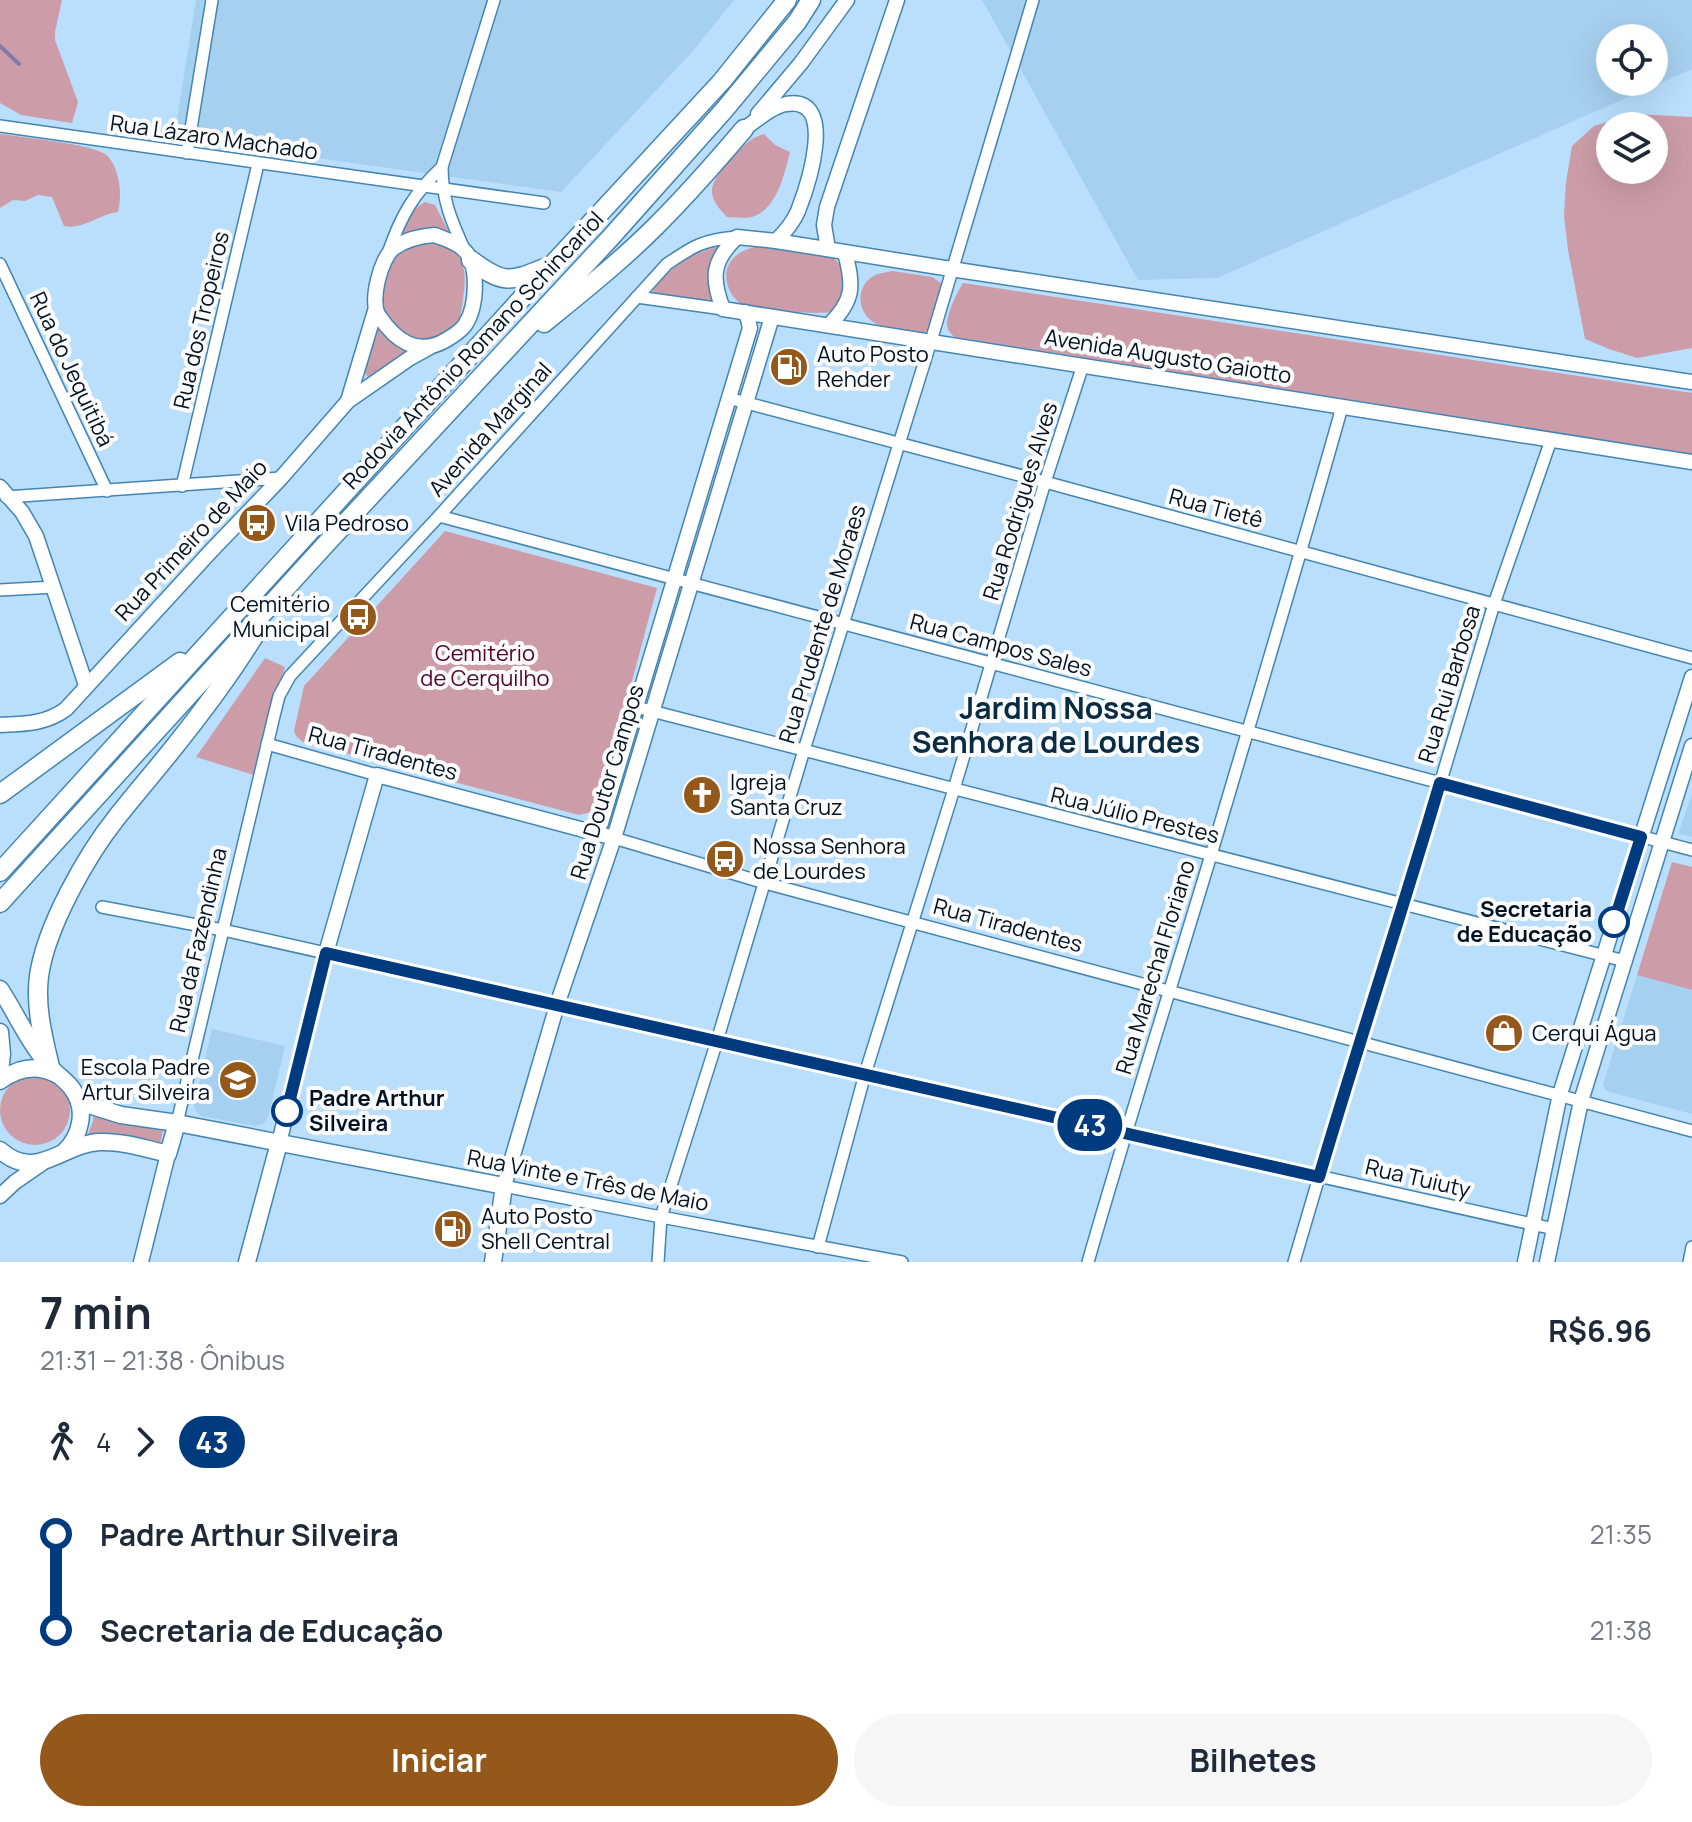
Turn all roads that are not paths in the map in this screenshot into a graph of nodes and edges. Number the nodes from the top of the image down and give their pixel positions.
1 (212, 0) edge
2 (494, 0) edge
3 (787, 0) edge
4 (811, 0) edge
5 (847, 0) edge
6 (897, 0) edge
7 (1033, 0) edge
8 (0, 126) edge
9 (744, 129) junction
10 (187, 153) junction
11 (258, 164) junction
12 (442, 167) junction
13 (422, 186) junction
14 (442, 189) junction
15 (544, 203) dead end
16 (737, 237) junction
17 (776, 241) junction
18 (828, 249) junction
19 (845, 253) junction
20 (388, 254) junction
21 (467, 255) junction
22 (0, 264) edge
23 (553, 264) junction
24 (951, 269) junction
25 (637, 297) junction
26 (723, 309) junction
27 (375, 311) junction
28 (745, 312) junction
29 (772, 317) junction
30 (829, 325) junction
31 (931, 341) junction
32 (430, 347) junction
33 (1083, 365) junction
34 (492, 366) junction
35 (1692, 382) edge
36 (728, 398) junction
37 (348, 401) junction
38 (746, 403) junction
39 (1342, 407) junction
40 (1551, 440) junction
41 (898, 443) junction
42 (1692, 462) edge
43 (281, 478) junction
44 (1045, 482) junction
45 (182, 486) junction
46 (107, 491) junction
47 (3, 493) edge
48 (439, 516) junction
49 (1302, 552) junction
50 (674, 579) junction
51 (691, 583) junction
52 (54, 587) junction
53 (0, 590) edge
54 (278, 597) junction
55 (1494, 604) junction
56 (236, 612) junction
57 (843, 624) junction
58 (1692, 658) edge
59 (991, 663) junction
60 (290, 676) joint
61 (1692, 677) edge
62 (86, 685) junction
63 (636, 707) junction
64 (652, 711) junction
65 (0, 725) edge
66 (1246, 731) junction
67 (267, 744) junction
68 (1692, 746) edge
69 (804, 750) junction
70 (377, 775) junction
71 (1440, 783) junction
72 (954, 789) junction
73 (0, 794) edge
74 (594, 833) junction
75 (1641, 837) junction
76 (614, 838) junction
77 (1661, 842) junction
78 (1692, 850) edge
79 (1211, 855) junction
80 (0, 872) edge
81 (765, 883) junction
82 (0, 903) edge
83 (1404, 904) junction
84 (102, 907) dead end
85 (913, 922) junction
86 (223, 930) junction
87 (326, 953) junction
88 (1604, 956) junction
89 (1625, 961) junction
90 (0, 989) edge
91 (1169, 990) junction
92 (557, 1005) junction
93 (0, 1032) edge
94 (717, 1041) junction
95 (1359, 1041) junction
96 (54, 1070) junction
97 (0, 1071) edge
98 (865, 1074) junction
99 (0, 1081) edge
100 (1560, 1094) junction
101 (1581, 1101) junction
102 (79, 1102) junction
103 (177, 1123) junction
104 (1692, 1131) edge
105 (1125, 1133) junction
106 (279, 1143) junction
107 (0, 1150) edge
108 (61, 1154) junction
109 (168, 1154) junction
110 (45, 1162) junction
111 (1319, 1177) junction
112 (504, 1186) junction
113 (0, 1196) edge
114 (661, 1217) junction
115 (1532, 1224) junction
116 (1554, 1229) junction
117 (818, 1247) junction
118 (1692, 1247) edge
119 (141, 1262) edge
120 (247, 1262) edge
121 (493, 1262) edge
122 (658, 1262) edge
123 (902, 1262) edge
124 (1088, 1262) edge
125 (1294, 1262) edge
126 (1525, 1262) edge
127 (1547, 1262) edge
128 (1689, 1262) edge

1 - 10 street
2 - 12 street
3 - 23 highway, Rodovia Antônio Romano Schincariol
4 - 34 highway, Rodovia Antônio Romano Schincariol
5 - 9 street
6 - 18 street
7 - 24 street, Rua Prudente de Moraes
8 - 10 street, Rua Lázaro Machado
9 - 17 street
9 - 34 highway
10 - 11 street, Rua Lázaro Machado
11 - 13 street, Rua Lázaro Machado
11 - 45 street, Rua dos Tropeiros
12 - 13 street
12 - 14 street
13 - 14 street, Rua Lázaro Machado
13 - 20 street
14 - 15 street, Rua Lázaro Machado
14 - 21 street
16 - 17 street
16 - 25 street, Avenida Marginal
16 - 26 street
17 - 18 street
18 - 19 street
19 - 24 street
19 - 30 street
20 - 21 street
20 - 27 street
21 - 23 highway
21 - 32 street
22 - 46 street, Rua do Jequitibá
23 - 56 highway, Rodovia Antônio Romano Schincariol
24 - 31 street, Rua Prudente de Moraes
24 - 35 street
25 - 26 street, Avenida Augusto Gaiotto
25 - 48 street, Avenida Marginal
26 - 28 street, Avenida Augusto Gaiotto
27 - 32 street
27 - 37 street, Rua Primeiro de Maio
28 - 29 street, Avenida Augusto Gaiotto
28 - 36 street, Rua Doutor Campos
29 - 30 street, Avenida Augusto Gaiotto
29 - 38 street, Rua Doutor Campos
30 - 31 street, Avenida Augusto Gaiotto
31 - 33 street, Avenida Augusto Gaiotto
31 - 41 street, Rua Prudente de Moraes
32 - 37 street, Rua Primeiro de Maio
33 - 39 street, Avenida Augusto Gaiotto
33 - 44 street, Rua Rodrigues Alves
34 - 54 highway, Rodovia Antônio Romano Schincariol
36 - 38 street, Rua Tietê
36 - 50 street, Rua Doutor Campos
37 - 43 street, Rua Primeiro de Maio
38 - 41 street, Rua Tietê
38 - 51 street, Rua Doutor Campos
39 - 40 street, Avenida Augusto Gaiotto
39 - 49 street, Rua Marechal Floriano
40 - 42 street, Avenida Augusto Gaiotto
40 - 55 street, Rua Rui Barbosa
41 - 44 street, Rua Tietê
41 - 57 street, Rua Prudente de Moraes
43 - 45 street
43 - 62 street, Rua Primeiro de Maio
44 - 49 street, Rua Tietê
44 - 59 street, Rua Rodrigues Alves
45 - 46 street
46 - 47 street
47 - 52 street
48 - 50 street, Rua Campos Sales
48 - 60 street, Avenida Marginal
49 - 55 street, Rua Tietê
49 - 66 street, Rua Marechal Floriano
50 - 51 street, Rua Campos Sales
50 - 63 street, Rua Doutor Campos
51 - 57 street, Rua Campos Sales
51 - 64 street, Rua Doutor Campos
52 - 53 street
52 - 62 street
54 - 82 highway, Rodovia Antônio Romano Schincariol
54 - 96 highway
55 - 58 street, Rua Tietê
55 - 71 street, Rua Rui Barbosa
56 - 73 highway
56 - 80 highway, Rodovia Antônio Romano Schincariol
57 - 59 street, Rua Campos Sales
57 - 69 street, Rua Prudente de Moraes
59 - 66 street, Rua Campos Sales
59 - 72 street, Rua Rodrigues Alves
60 - 67 street, Rua da Fazendinha
61 - 75 street
62 - 65 street, Rua Primeiro de Maio
63 - 64 street, Rua Júlio Prestes
63 - 74 street, Rua Doutor Campos
64 - 69 street, Rua Júlio Prestes
64 - 76 street, Rua Doutor Campos
66 - 71 street, Rua Campos Sales
66 - 79 street, Rua Marechal Floriano
67 - 70 street, Rua Tiradentes
67 - 86 street, Rua da Fazendinha
68 - 77 street
69 - 72 street, Rua Júlio Prestes
69 - 81 street, Rua Prudente de Moraes
70 - 74 street, Rua Tiradentes
70 - 87 street
71 - 75 street, Rua Campos Sales
71 - 83 street, Rua Rui Barbosa
72 - 79 street, Rua Júlio Prestes
72 - 85 street, Rua Rodrigues Alves
74 - 76 street, Rua Tiradentes
75 - 77 street, Rua Campos Sales
75 - 88 street
76 - 81 street, Rua Tiradentes
76 - 92 street, Rua Doutor Campos
77 - 78 street, Rua Campos Sales
77 - 89 street
79 - 83 street, Rua Júlio Prestes
79 - 91 street, Rua Marechal Floriano
81 - 85 street, Rua Tiradentes
81 - 94 street, Rua Prudente de Moraes
83 - 88 street, Rua Júlio Prestes
83 - 95 street, Rua Rui Barbosa
84 - 86 street, Rua Tuiuty
85 - 91 street, Rua Tiradentes
85 - 98 street, Rua Rodrigues Alves
86 - 87 street, Rua Tuiuty
86 - 103 street, Rua da Fazendinha
87 - 92 street, Rua Tuiuty
87 - 106 street
88 - 89 street, Rua Júlio Prestes
88 - 100 street
89 - 101 street
90 - 96 main road
91 - 95 street, Rua Tiradentes
91 - 105 street, Rua Marechal Floriano
92 - 94 street, Rua Tuiuty
92 - 112 street, Rua Doutor Campos
93 - 97 main road
94 - 98 street, Rua Tuiuty
94 - 114 street, Rua Prudente de Moraes
95 - 100 street, Rua Tiradentes
95 - 111 street, Rua Rui Barbosa
96 - 99 main road
96 - 102 main road
98 - 105 street, Rua Tuiuty
98 - 117 street, Rua Rodrigues Alves
100 - 101 street, Rua Tiradentes
100 - 115 street
101 - 104 street, Rua Tiradentes
101 - 116 street
102 - 103 main road, Rua Vinte e Três de Maio
102 - 108 main road
103 - 106 main road, Rua Vinte e Três de Maio
103 - 109 main road, Rua da Fazendinha
105 - 111 street, Rua Tuiuty
105 - 124 street, Rua Marechal Floriano
106 - 112 main road, Rua Vinte e Três de Maio
106 - 120 main road
107 - 110 main road
108 - 109 main road
108 - 110 main road
109 - 119 street, Rua da Fazendinha
110 - 113 street
111 - 115 street, Rua Tuiuty
111 - 125 street, Rua Rui Barbosa
112 - 114 street, Rua Vinte e Três de Maio
112 - 121 main road, Rua Doutor Campos
114 - 117 street, Rua Vinte e Três de Maio
114 - 122 street, Rua Prudente de Moraes
115 - 116 street, Rua Tuiuty
115 - 126 street
116 - 127 street
117 - 123 street, Rua Vinte e Três de Maio
118 - 128 street

